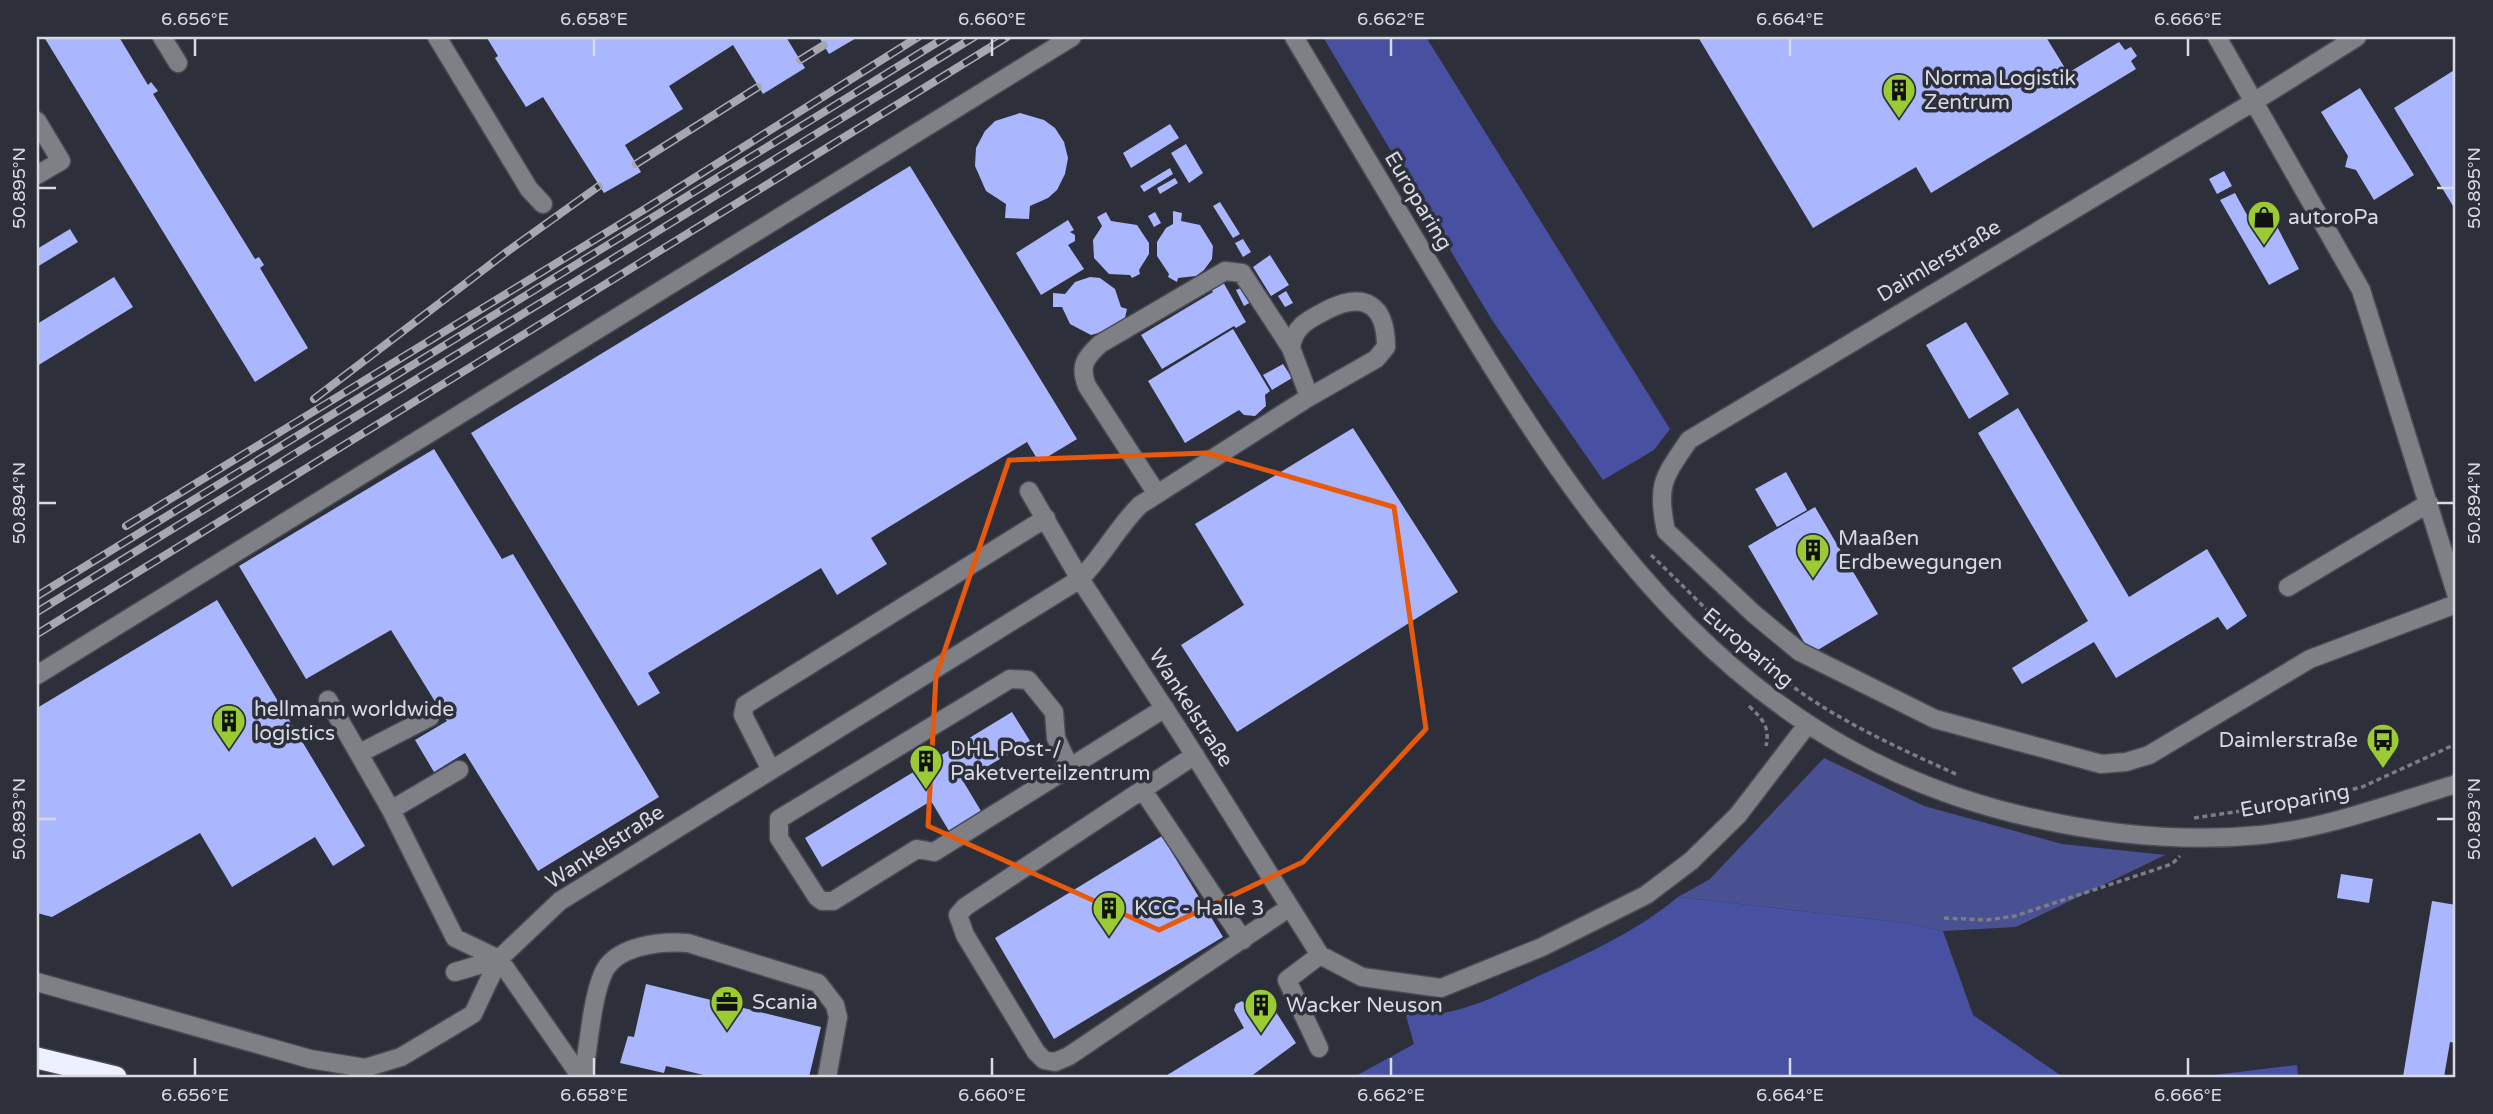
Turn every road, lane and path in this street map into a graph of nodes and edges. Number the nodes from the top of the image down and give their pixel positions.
1 (162, 37) edge
2 (437, 37) edge
3 (1072, 37) edge
4 (1294, 37) edge
5 (2217, 37) edge
6 (2357, 37) edge
7 (178, 64) dead end
8 (2255, 101) junction
9 (37, 121) edge
10 (37, 175) edge
11 (543, 204) dead end
12 (1291, 348) junction
13 (1306, 399) junction
14 (1029, 491) dead end
15 (1157, 494) junction
16 (2429, 503) junction
17 (1046, 518) junction
18 (1650, 554) dead end
19 (1080, 579) junction
20 (2288, 587) dead end
21 (2456, 593) edge
22 (2456, 604) edge
23 (37, 675) edge
24 (328, 700) dead end
25 (1165, 708) junction
26 (430, 718) dead end
27 (1807, 725) junction
28 (2456, 744) edge
29 (360, 753) junction
30 (1195, 755) junction
31 (1069, 766) junction
32 (459, 769) dead end
33 (771, 770) junction
34 (1969, 779) dead end
35 (2456, 784) edge
36 (1142, 789) junction
37 (391, 810) junction
38 (2182, 817) dead end
39 (2199, 837) junction
40 (1290, 907) junction
41 (1944, 918) dead end
42 (1243, 940) junction
43 (1320, 955) junction
44 (499, 959) junction
45 (455, 972) dead end
46 (37, 982) edge
47 (1319, 1048) dead end
48 (37, 1058) edge
49 (116, 1077) edge
50 (582, 1077) edge
51 (827, 1077) edge

1 - 7 street
2 - 11 street
3 - 23 street
4 - 27 street, Europaring
5 - 8 street
6 - 8 street, Daimlerstraße
8 - 16 street
8 - 22 street, Daimlerstraße
9 - 10 street
12 - 13 street
12 - 13 street
12 - 15 street
13 - 15 street
14 - 17 street
15 - 19 street
16 - 20 street
16 - 21 street
17 - 19 street
17 - 33 street
18 - 34 path
19 - 25 street, Wankelstraße
19 - 33 street, Wankelstraße
24 - 29 street
25 - 30 street, Wankelstraße
25 - 31 street
26 - 29 street
27 - 39 street, Europaring
27 - 43 street
28 - 38 path
29 - 37 street
30 - 36 street
30 - 40 street, Wankelstraße
31 - 31 street
32 - 37 street
33 - 44 street, Wankelstraße
35 - 39 street, Europaring
36 - 42 street
36 - 42 street
37 - 44 street
39 - 41 path
40 - 42 street
40 - 43 street, Wankelstraße
43 - 47 street
44 - 45 street
44 - 46 street
44 - 50 street
48 - 49 highway
50 - 51 street

